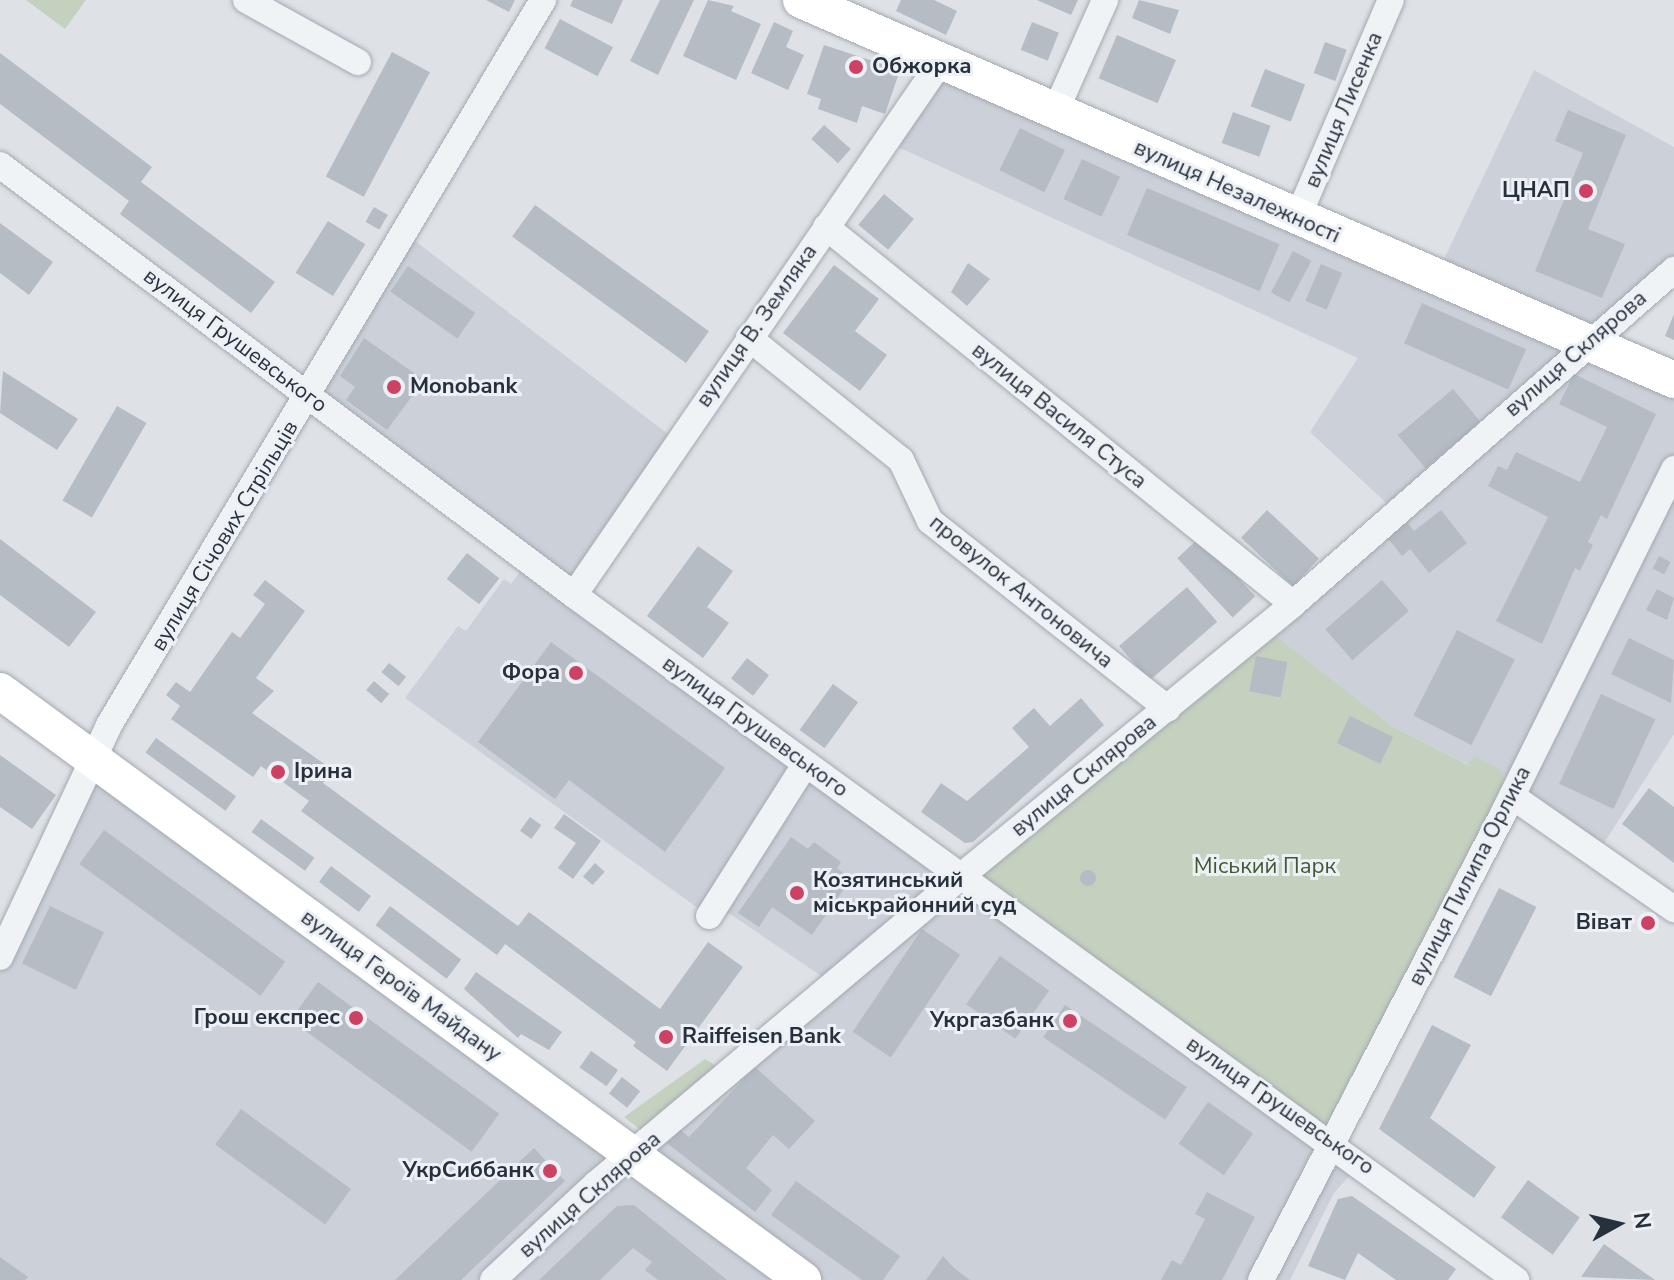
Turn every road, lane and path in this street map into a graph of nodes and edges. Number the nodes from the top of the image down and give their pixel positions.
1 (246, 0) edge
2 (543, 0) edge
3 (801, 0) edge
4 (1105, 0) edge
5 (1391, 0) edge
6 (942, 60) junction
7 (358, 62) dead end
8 (1055, 112) junction
9 (0, 165) edge
10 (1297, 219) junction
11 (826, 227) junction
12 (1674, 270) edge
13 (749, 338) junction
14 (1586, 343) junction
15 (1674, 380) edge
16 (310, 397) junction
17 (1674, 469) edge
18 (574, 595) junction
19 (1293, 604) junction
20 (0, 691) edge
21 (1168, 709) junction
22 (93, 761) junction
23 (805, 765) junction
24 (1512, 796) junction
25 (960, 877) junction
26 (1674, 909) edge
27 (709, 916) dead end
28 (0, 957) edge
29 (1333, 1144) junction
30 (633, 1157) junction
31 (493, 1280) edge
32 (803, 1280) edge
33 (1261, 1280) edge
34 (1516, 1280) edge

1 - 7 street
2 - 16 street, вулиця Січових Стрільців
3 - 6 street, вулиця Незалежності
4 - 8 street
5 - 10 street, вулиця Лисенка
6 - 8 street, вулиця Незалежності
6 - 11 street, вулиця В. Земляка
8 - 10 street, вулиця Незалежності
9 - 16 street, вулиця Грушевського
10 - 14 street, вулиця Незалежності
11 - 13 street, вулиця В. Земляка
11 - 19 street, вулиця Василя Стуса
12 - 14 street, вулиця Склярова
13 - 18 street, вулиця В. Земляка
13 - 21 street, провулок Антоновича
14 - 15 street, вулиця Незалежності
14 - 19 street, вулиця Склярова
16 - 18 street, вулиця Грушевського
16 - 22 street, вулиця Січових Стрільців
17 - 24 street, вулиця Пилипа Орлика
18 - 23 street, вулиця Грушевського
19 - 21 street, вулиця Склярова
20 - 22 street, вулиця Героїв Майдану
21 - 25 street, вулиця Склярова
22 - 28 street, вулиця Січових Стрільців
22 - 30 street, вулиця Героїв Майдану
23 - 25 street, вулиця Грушевського
23 - 27 street
24 - 26 street
24 - 29 street, вулиця Пилипа Орлика
25 - 29 street, вулиця Грушевського
25 - 30 street, вулиця Склярова
29 - 33 street, вулиця Пилипа Орлика
29 - 34 street, вулиця Грушевського
30 - 31 street, вулиця Склярова
30 - 32 street, вулиця Героїв Майдану

